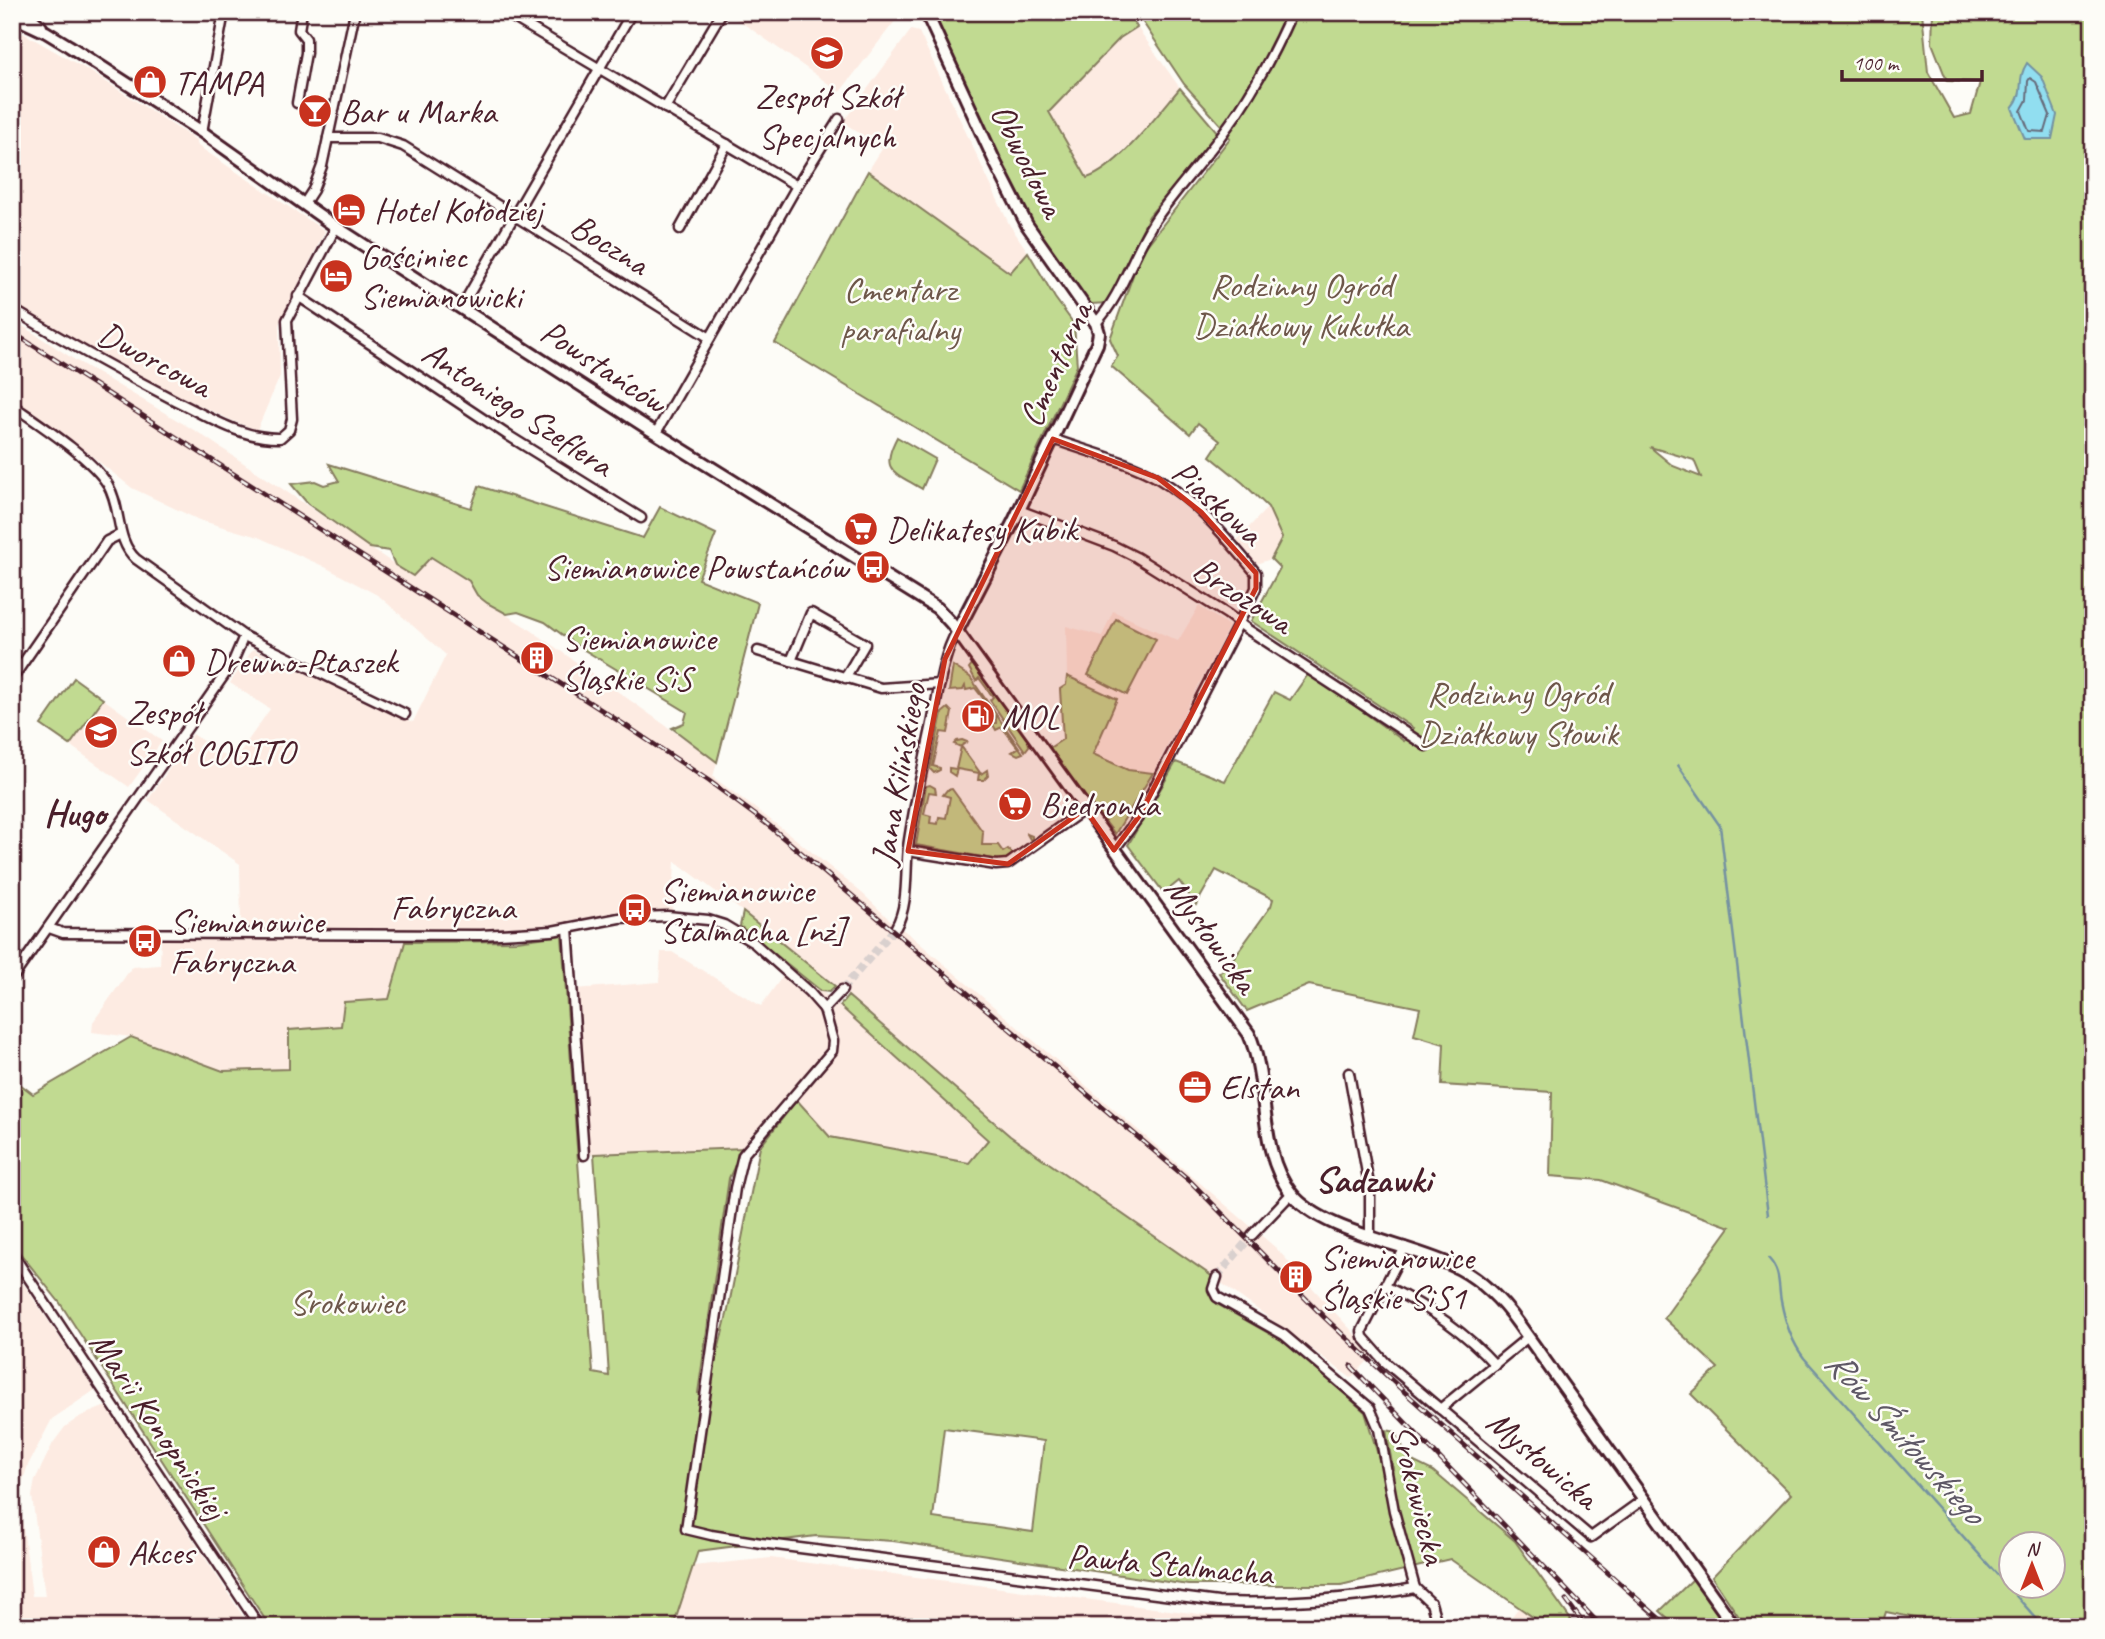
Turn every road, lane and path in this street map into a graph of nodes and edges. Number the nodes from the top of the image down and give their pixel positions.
1 (25, 12) edge
2 (224, 12) edge
3 (302, 12) edge
4 (355, 12) edge
5 (504, 12) edge
6 (632, 12) edge
7 (722, 12) edge
8 (926, 12) edge
9 (1292, 12) edge
10 (12, 16) edge
11 (46, 32) junction
12 (598, 68) junction
13 (297, 103) dead end
14 (665, 107) junction
15 (839, 119) dead end
16 (202, 132) junction
17 (328, 138) junction
18 (727, 144) junction
19 (797, 186) junction
20 (304, 204) junction
21 (514, 214) junction
22 (336, 227) junction
23 (680, 229) dead end
24 (298, 296) junction
25 (460, 308) junction
26 (12, 309) edge
27 (1096, 323) junction
28 (710, 338) junction
29 (12, 405) edge
30 (656, 433) junction
31 (1053, 439) junction
32 (1019, 510) junction
33 (641, 518) dead end
34 (121, 534) junction
35 (1239, 623) junction
36 (957, 631) junction
37 (244, 636) junction
38 (758, 651) dead end
39 (791, 661) junction
40 (845, 678) junction
41 (12, 679) edge
42 (940, 684) junction
43 (405, 714) dead end
44 (1426, 746) dead end
45 (1085, 809) junction
46 (1114, 850) junction
47 (908, 851) junction
48 (896, 927) tunnel mouth
49 (49, 928) junction
50 (568, 928) junction
51 (12, 979) edge
52 (842, 990) tunnel mouth
53 (824, 1009) junction
54 (1349, 1073) dead end
55 (584, 1155) dead end
56 (1291, 1194) junction
57 (1252, 1235) tunnel mouth
58 (1370, 1235) junction
59 (1405, 1247) junction
60 (12, 1253) edge
61 (1217, 1278) dead end
62 (1385, 1286) junction
63 (1528, 1337) junction
64 (1495, 1365) junction
65 (1440, 1409) junction
66 (1644, 1499) junction
67 (1415, 1588) junction
68 (260, 1627) edge
69 (1438, 1627) edge
70 (1735, 1627) edge

1 - 11 street, Powstańców
2 - 16 street
3 - 13 street
4 - 17 street
5 - 12 street
6 - 12 street
7 - 14 street
8 - 27 street, Obwodowa
9 - 27 street, Cmentarna
10 - 11 street, Powstańców
11 - 16 street, Powstańców
12 - 14 street
12 - 21 street
14 - 18 street
15 - 19 street
16 - 20 street, Powstańców
17 - 20 street
17 - 21 street, Boczna
18 - 19 street
18 - 23 street
19 - 28 street
20 - 22 street, Powstańców
21 - 25 street
21 - 28 street, Boczna
22 - 24 street
22 - 25 street, Powstańców
24 - 26 street, Dworcowa
24 - 33 street, Antoniego Szeflera
25 - 30 street, Powstańców
27 - 31 street, Cmentarna
28 - 30 street
29 - 34 street
30 - 36 street, Powstańców
31 - 32 street, Cmentarna
31 - 35 street, Piaskowa
32 - 35 street, Brzozowa
32 - 36 street, Cmentarna
34 - 37 street
34 - 41 street
35 - 44 street, Brzozowa
35 - 46 street
36 - 42 street, Jana Kilińskiego
36 - 45 street, Mysłowicka
37 - 43 street
37 - 49 street
38 - 39 street
39 - 40 street
39 - 40 street
40 - 42 street
42 - 47 street, Jana Kilińskiego
45 - 46 street, Mysłowicka
45 - 47 street
46 - 56 street, Mysłowicka
47 - 48 street, Jana Kilińskiego
49 - 50 street, Fabryczna
49 - 51 street
50 - 53 street, Fabryczna
50 - 55 street
52 - 53 street
53 - 67 street, Pawła Stalmacha
54 - 58 street
56 - 57 street
56 - 58 street, Mysłowicka
58 - 59 street, Mysłowicka
59 - 62 street, Mysłowicka
59 - 63 street, Mysłowicka
60 - 68 street, Marii Konopnickiej
61 - 67 street, Srokowiecka
62 - 64 street, Mysłowicka
62 - 65 street, Mysłowicka
63 - 64 street, Mysłowicka
63 - 66 street, Mysłowicka
64 - 65 street, Mysłowicka
65 - 66 street, Mysłowicka
66 - 70 street, Mysłowicka
67 - 69 street, Srokowiecka

